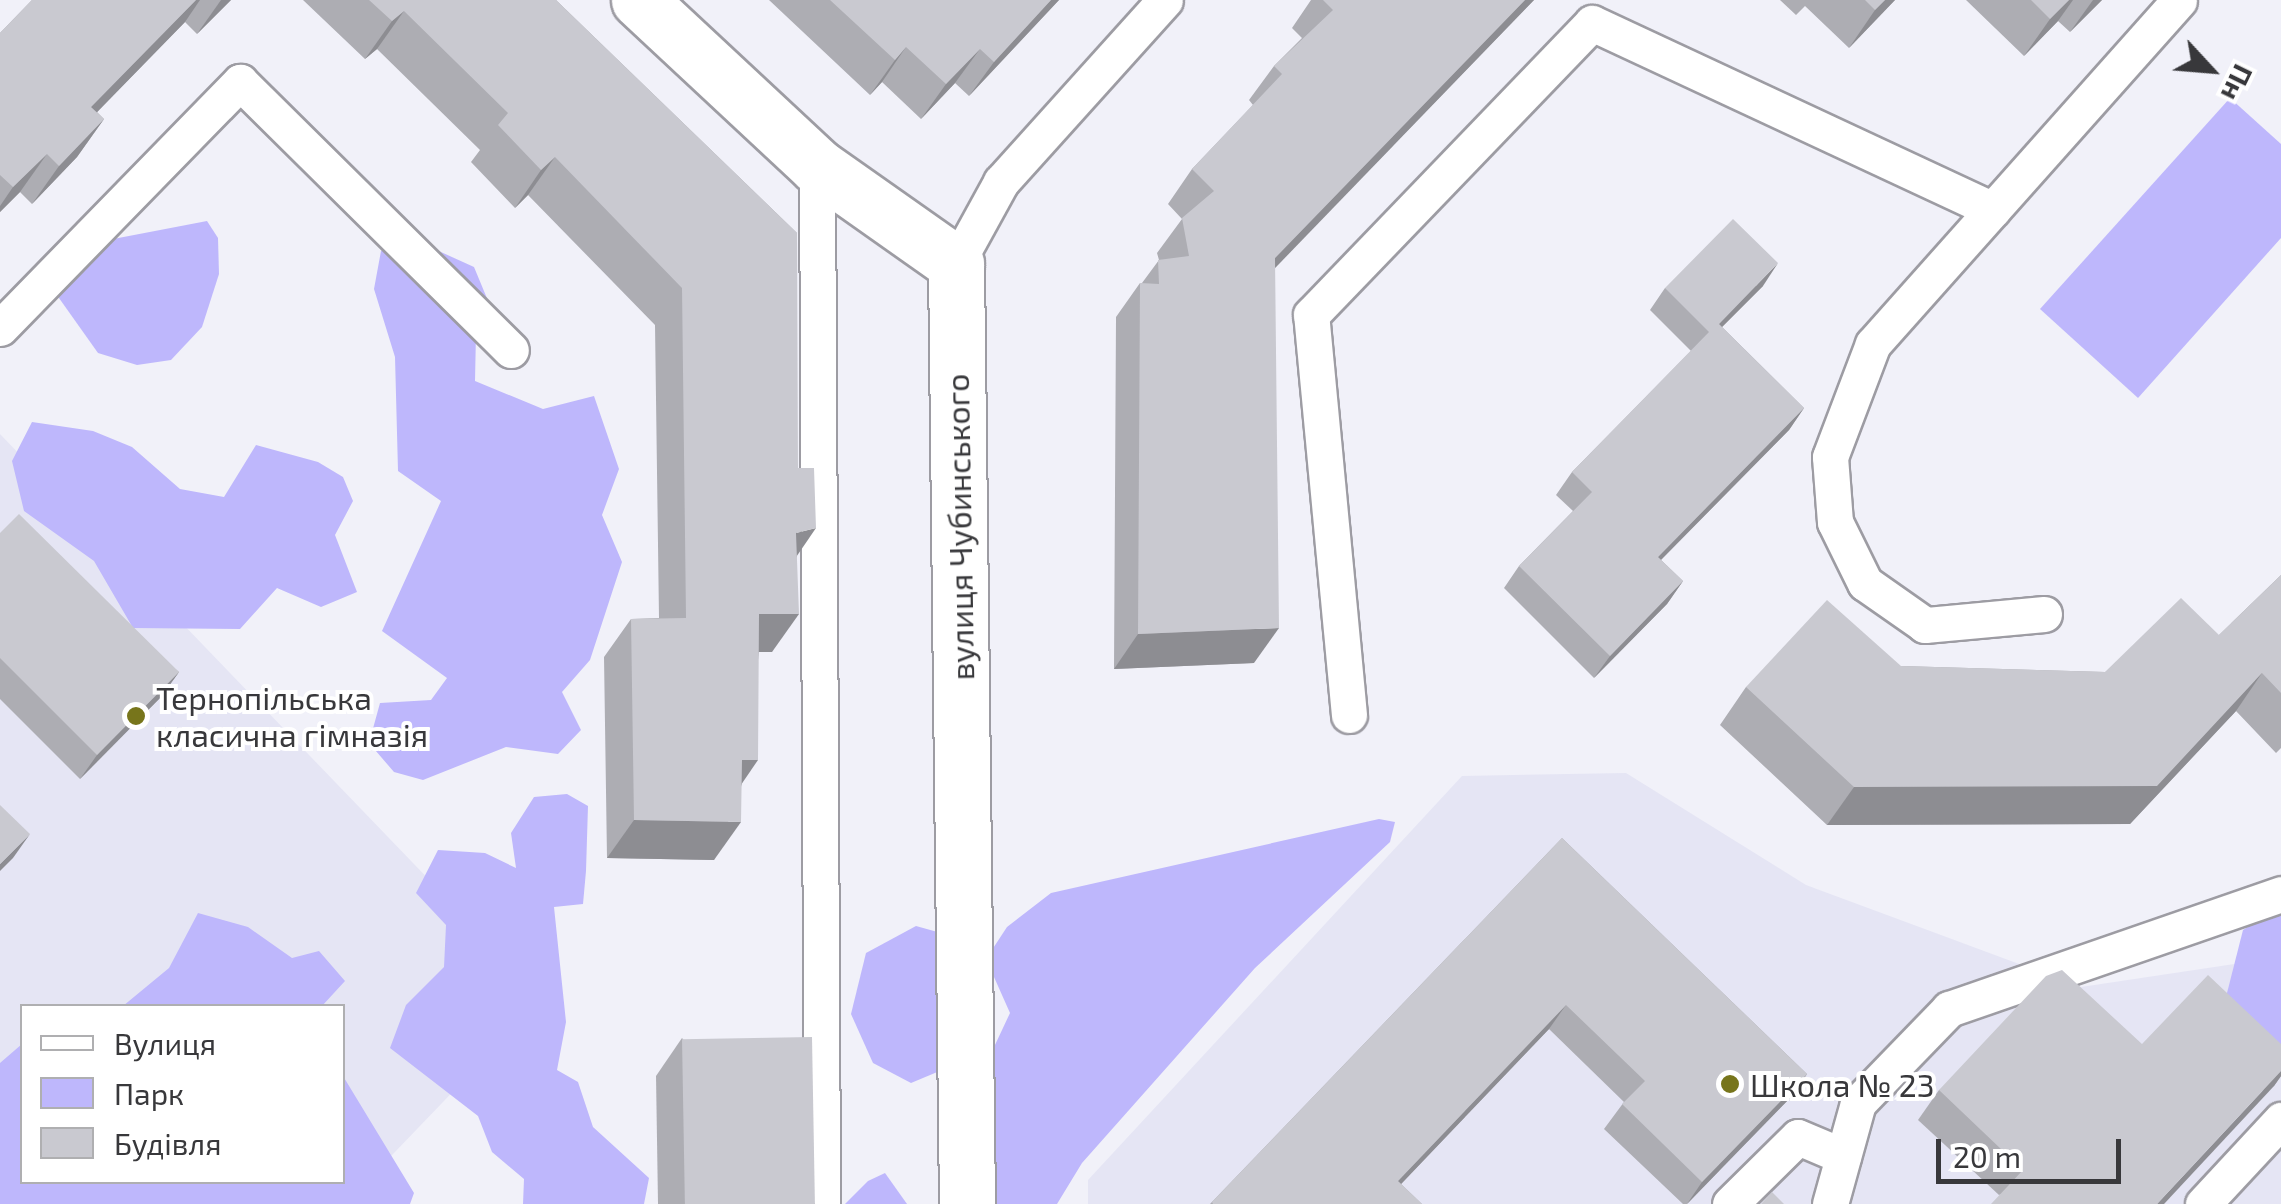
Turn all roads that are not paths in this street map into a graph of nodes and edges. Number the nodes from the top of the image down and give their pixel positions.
1 (639, 0) edge
2 (1164, 0) edge
3 (2179, 0) edge
4 (817, 166) junction
5 (1993, 210) junction
6 (956, 264) junction
7 (0, 328) edge
8 (511, 350) dead end
9 (2044, 614) dead end
10 (1349, 714) dead end
11 (2281, 894) edge
12 (2281, 1120) edge
13 (1843, 1156) junction
14 (822, 1204) edge
15 (967, 1204) edge
16 (1730, 1204) edge
17 (1830, 1204) edge
18 (2203, 1204) edge

1 - 4 street
2 - 6 lane
3 - 5 lane
4 - 6 street
4 - 14 lane
5 - 9 lane
5 - 10 lane
6 - 15 street, вулиця Чубинського
7 - 8 lane
11 - 13 lane
12 - 18 lane
13 - 16 lane
13 - 17 lane

